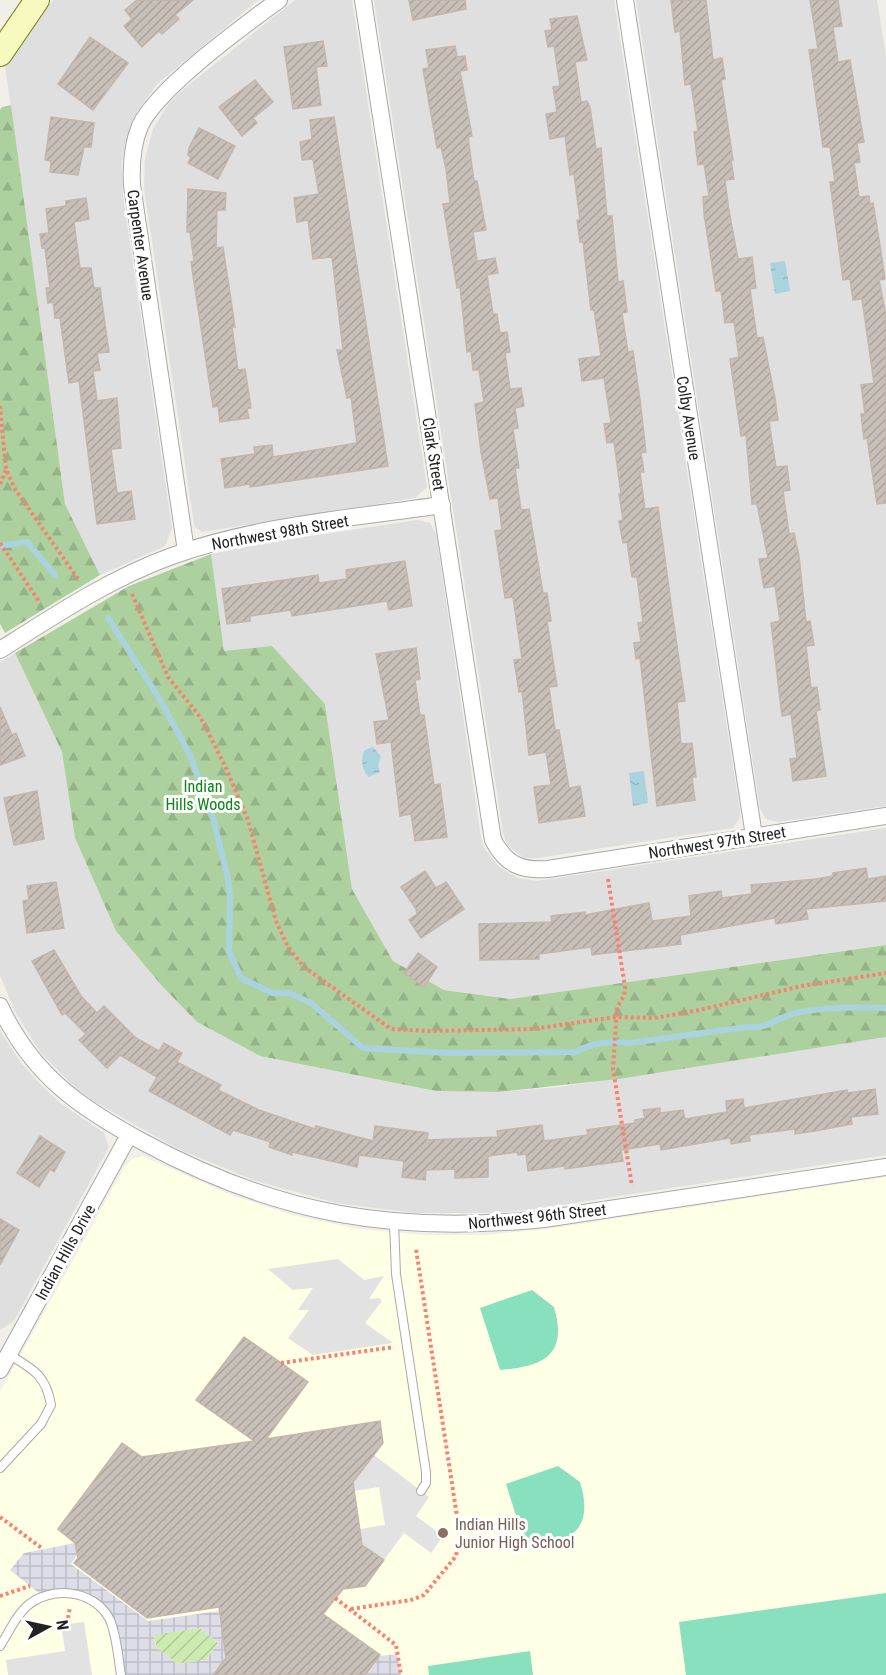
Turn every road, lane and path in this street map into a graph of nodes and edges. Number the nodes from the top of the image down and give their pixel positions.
1 (37, 0) edge
2 (279, 0) edge
3 (363, 0) edge
4 (625, 0) edge
5 (0, 54) edge
6 (0, 406) edge
7 (6, 470) junction
8 (0, 484) edge
9 (442, 505) junction
10 (0, 543) edge
11 (186, 551) junction
12 (78, 579) dead end
13 (132, 594) dead end
14 (40, 603) dead end
15 (0, 650) edge
16 (886, 816) edge
17 (754, 837) junction
18 (548, 869) joint
19 (608, 879) dead end
20 (886, 974) edge
21 (0, 1006) edge
22 (616, 1017) junction
23 (129, 1135) junction
24 (886, 1167) edge
25 (632, 1186) dead end
26 (394, 1222) junction
27 (401, 1346) dead end
28 (4, 1352) edge
29 (281, 1364) dead end
30 (0, 1370) edge
31 (0, 1468) edge
32 (421, 1491) dead end
33 (0, 1517) edge
34 (43, 1550) dead end
35 (30, 1586) dead end
36 (0, 1596) edge
37 (335, 1598) dead end
38 (0, 1646) edge
39 (121, 1675) edge
40 (400, 1675) edge

1 - 5 main road
2 - 11 street, Carpenter Avenue
3 - 9 street, Clark Street
4 - 17 street, Colby Avenue
6 - 7 path
7 - 8 path
7 - 12 path
9 - 11 street, Northwest 98th Street
9 - 18 street, Clark Street
10 - 14 path
11 - 15 street, Northwest 98th Street
13 - 22 path
16 - 17 street, Northwest 97th Street
17 - 18 street, Northwest 97th Street
19 - 22 path
20 - 22 path
21 - 23 street, Northwest 96th Street
22 - 25 path
23 - 26 street, Northwest 96th Street
23 - 28 street, Indian Hills Drive
24 - 26 street, Northwest 96th Street
26 - 32 lane
27 - 29 path
28 - 30 street, Indian Hills Drive
28 - 31 lane
33 - 34 path
35 - 36 path
37 - 40 path
38 - 39 lane

